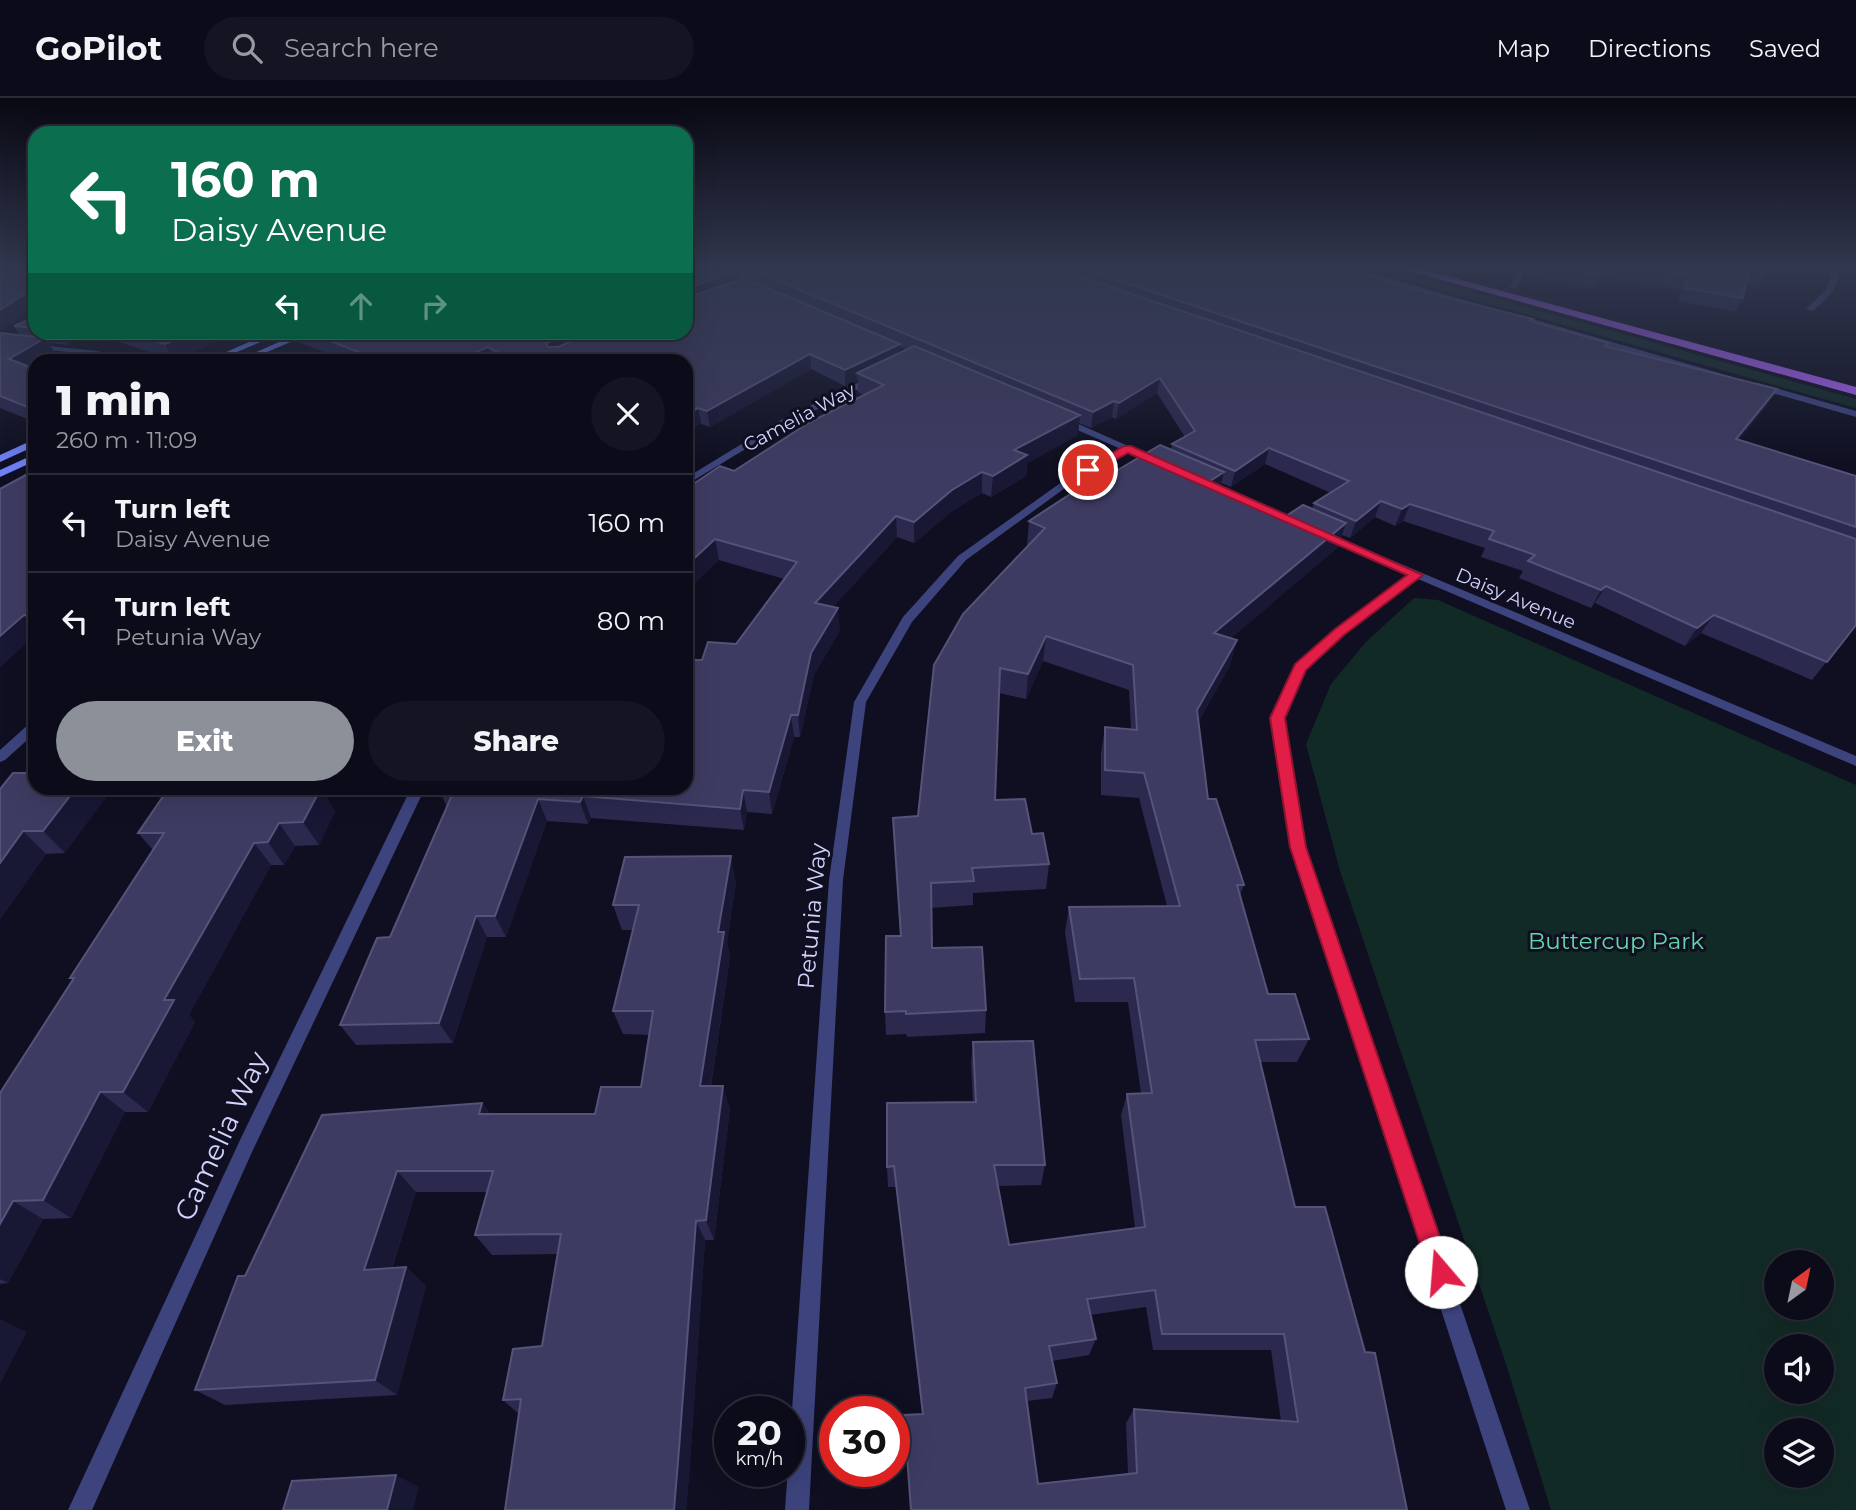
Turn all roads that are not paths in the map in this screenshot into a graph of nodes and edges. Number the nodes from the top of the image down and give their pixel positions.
1 (1571, 333) edge
2 (1642, 333) edge
3 (1690, 333) edge
4 (260, 340) edge
5 (291, 340) edge
6 (0, 343) edge
7 (102, 354) edge
8 (226, 354) edge
9 (257, 354) edge
10 (879, 376) edge
11 (1856, 377) edge
12 (1738, 380) edge
13 (1751, 384) edge
14 (1856, 391) edge
15 (1856, 414) edge
16 (1053, 416) edge
17 (28, 445) edge
18 (1128, 449) junction
19 (0, 459) edge
20 (28, 460) edge
21 (1165, 465) edge
22 (0, 474) edge
23 (693, 478) edge
24 (1316, 531) edge
25 (1416, 575) junction
26 (28, 732) edge
27 (0, 757) edge
28 (1856, 761) edge
29 (415, 795) edge
30 (80, 1510) edge
31 (797, 1510) edge
32 (1518, 1510) edge

1 - 12 street
2 - 14 main road
3 - 11 main road
4 - 8 street
5 - 9 street
6 - 7 street
10 - 23 street, Camelia Way
13 - 15 street
16 - 18 street
17 - 19 street
18 - 21 street
18 - 31 street, Petunia Way
20 - 22 street
24 - 25 street, Daisy Avenue
25 - 28 street, Daisy Avenue
25 - 32 street
26 - 27 street
29 - 30 street, Camelia Way

